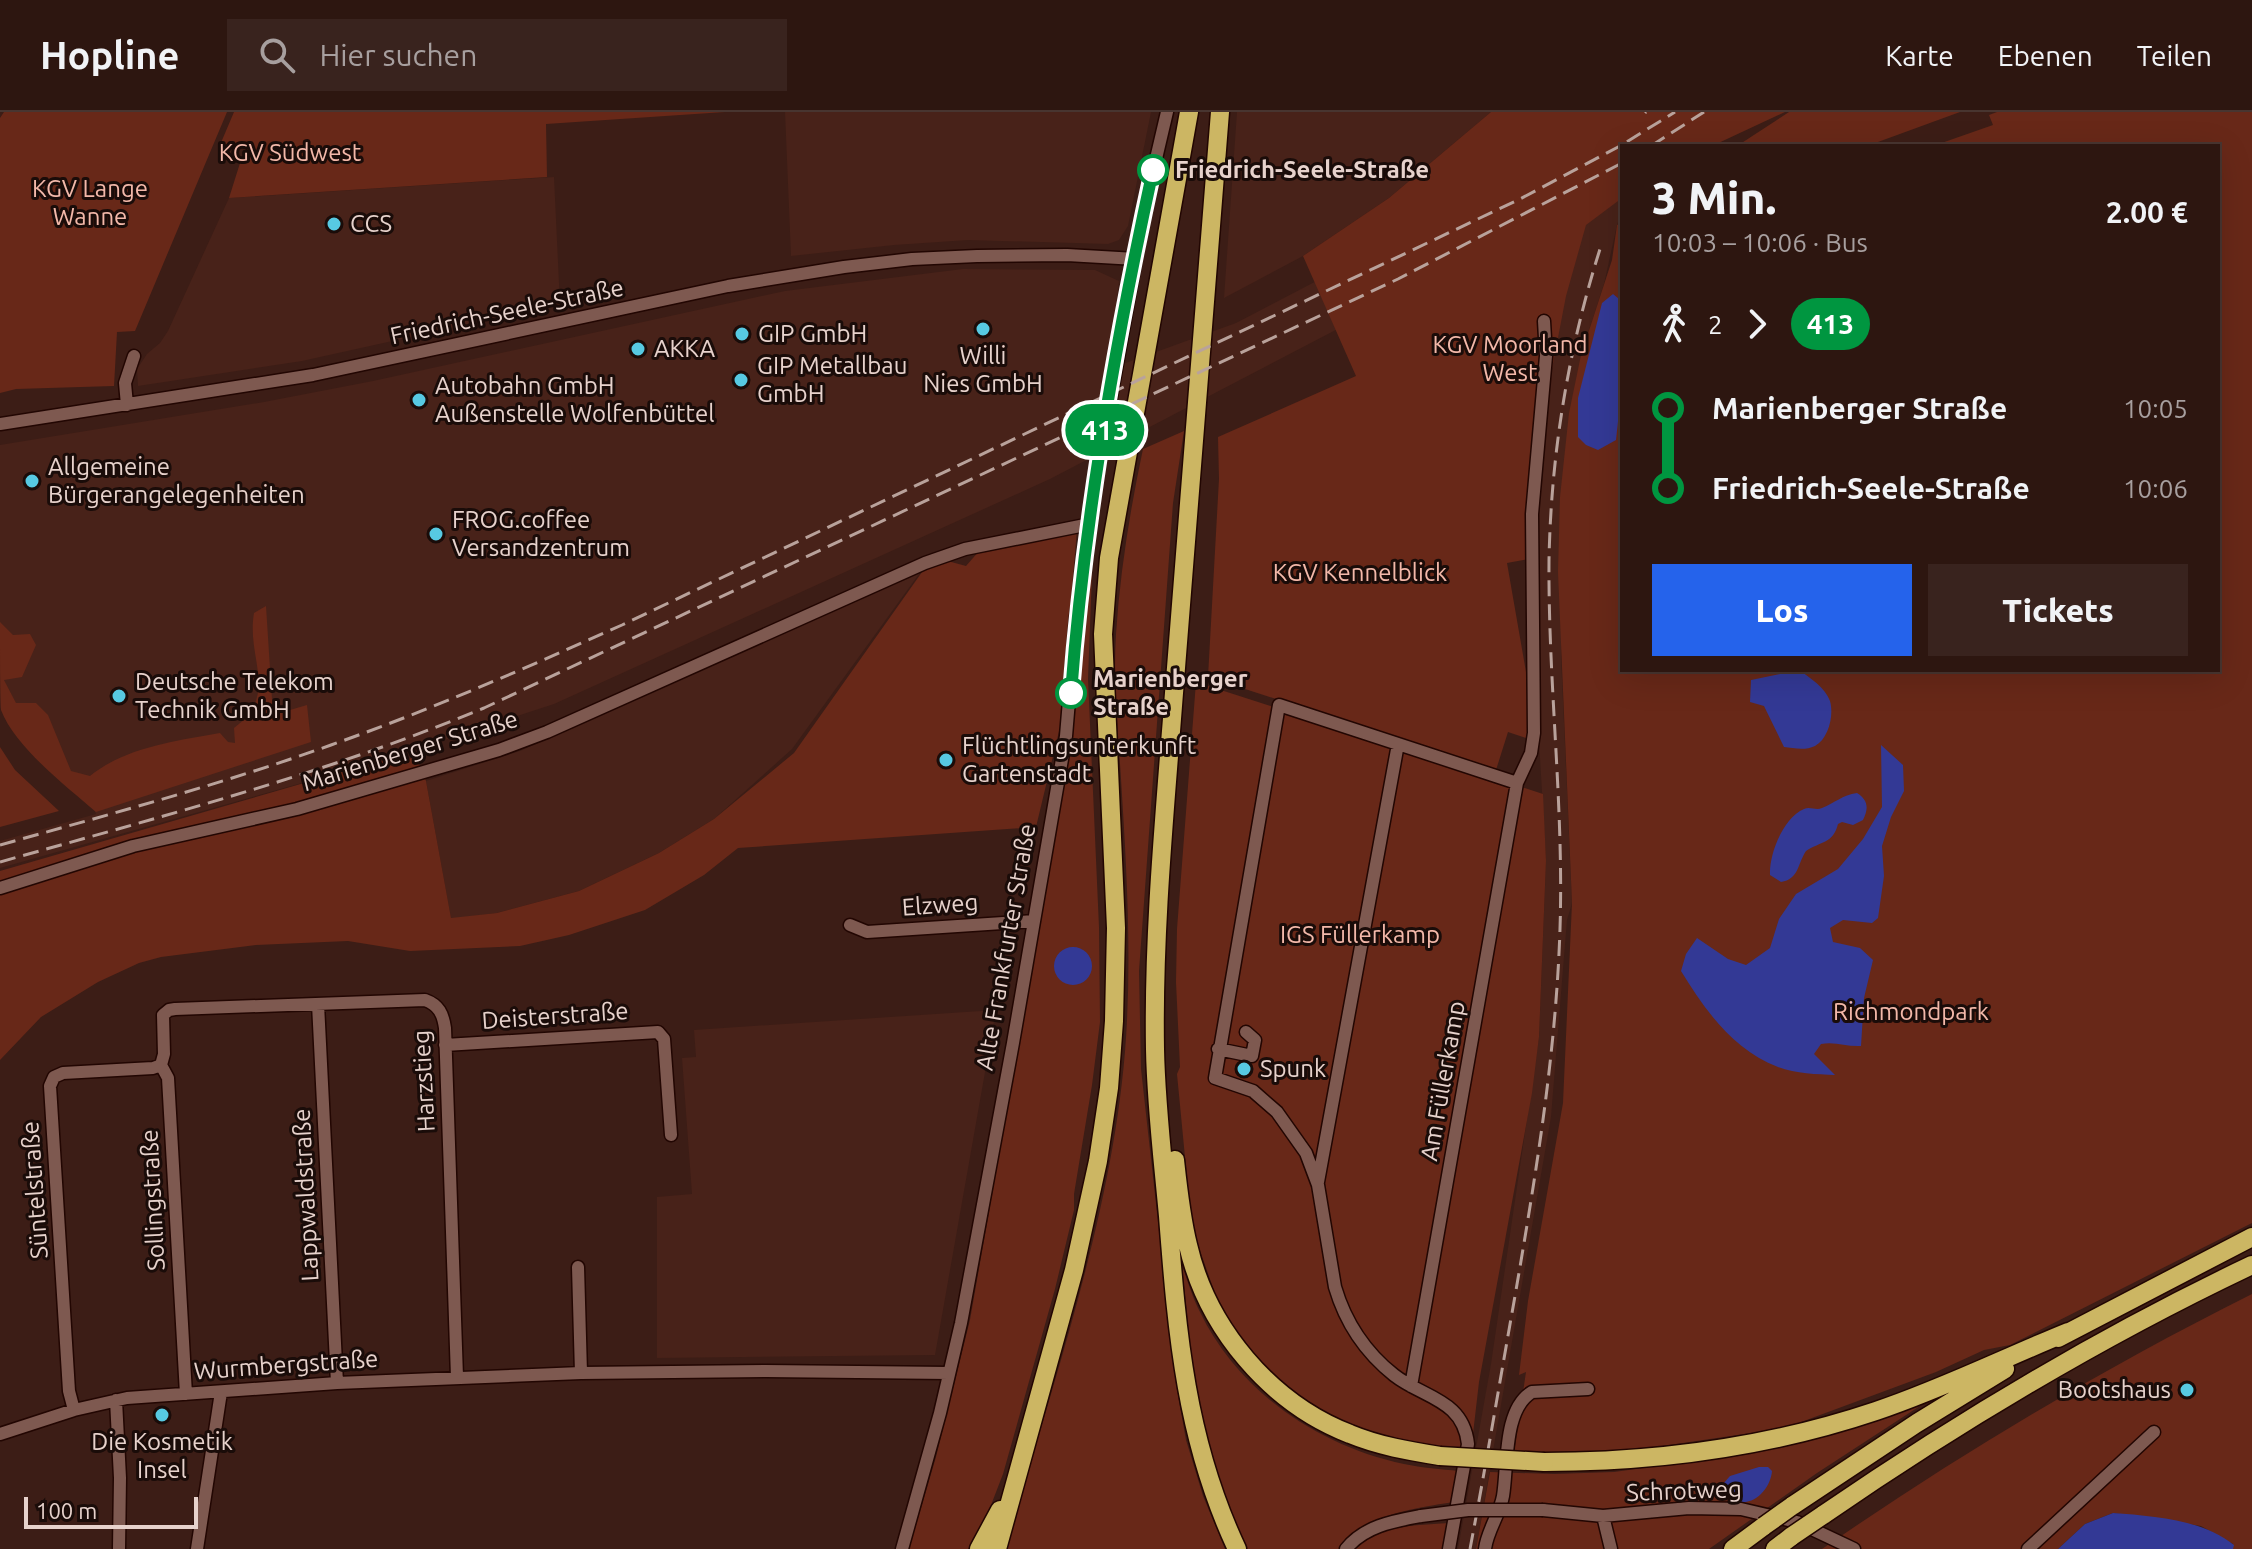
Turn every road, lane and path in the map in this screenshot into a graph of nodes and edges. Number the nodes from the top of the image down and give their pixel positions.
1 (1167, 112) edge
2 (1189, 112) edge
3 (1220, 112) edge
4 (1136, 259) junction
5 (1544, 321) dead end
6 (134, 356) dead end
7 (127, 405) junction
8 (0, 424) edge
9 (1090, 524) junction
10 (1398, 744) junction
11 (1517, 783) junction
12 (0, 888) edge
13 (1034, 921) junction
14 (850, 925) dead end
15 (1156, 990) junction
16 (318, 1004) junction
17 (169, 1010) joint
18 (1246, 1032) dead end
19 (445, 1045) junction
20 (1218, 1049) junction
21 (161, 1065) junction
22 (671, 1135) dead end
23 (1318, 1185) junction
24 (2252, 1237) edge
25 (2252, 1265) edge
26 (578, 1267) dead end
27 (2068, 1332) junction
28 (581, 1373) junction
29 (949, 1373) junction
30 (457, 1377) junction
31 (337, 1383) junction
32 (1411, 1386) junction
33 (1588, 1389) dead end
34 (221, 1392) junction
35 (186, 1394) junction
36 (116, 1400) junction
37 (74, 1410) junction
38 (2154, 1432) dead end
39 (0, 1434) edge
40 (1023, 1456) junction
41 (1603, 1516) junction
42 (119, 1549) edge
43 (197, 1549) edge
44 (902, 1549) edge
45 (979, 1549) edge
46 (997, 1549) edge
47 (1237, 1549) edge
48 (1346, 1549) edge
49 (1449, 1549) edge
50 (1485, 1549) edge
51 (1611, 1549) edge
52 (1733, 1549) edge
53 (1775, 1549) edge
54 (1854, 1549) edge
55 (2028, 1549) edge

1 - 4 street, Alte Frankfurter Straße
2 - 40 highway
3 - 15 highway
4 - 7 street, Friedrich-Seele-Straße
4 - 9 street, Alte Frankfurter Straße
5 - 11 street, Am Füllerkamp
6 - 7 street
7 - 8 street, Friedrich-Seele-Straße
9 - 12 street, Marienberger Straße
9 - 13 street, Alte Frankfurter Straße
10 - 11 street
10 - 20 street
10 - 23 street
11 - 32 street, Am Füllerkamp
13 - 14 street, Elzweg
13 - 29 street, Alte Frankfurter Straße
15 - 27 highway, bridge
15 - 47 highway
16 - 17 street, Harzstieg
16 - 19 street, Harzstieg
16 - 31 street, Lappwaldstraße
17 - 21 street, Sollingstraße
18 - 20 street
19 - 22 street, Deisterstraße
19 - 30 street, Harzstieg
20 - 23 street
21 - 35 street, Sollingstraße
21 - 37 street, Süntelstraße
23 - 32 street
24 - 27 highway
25 - 53 highway, bridge
26 - 28 street
27 - 52 highway, bridge
28 - 29 street, Wurmbergstraße
28 - 30 street, Wurmbergstraße
29 - 44 street, Alte Frankfurter Straße
30 - 31 street, Wurmbergstraße
31 - 34 street, Wurmbergstraße
32 - 49 street
33 - 50 street
34 - 35 street, Wurmbergstraße
34 - 43 street
35 - 36 street, Wurmbergstraße
36 - 37 street, Wurmbergstraße
36 - 42 street
37 - 39 street, Wurmbergstraße
38 - 55 street
40 - 45 highway
40 - 46 highway
41 - 48 street, Schrotweg, bridge
41 - 51 street, Schrotweg
41 - 54 street, Schrotweg

